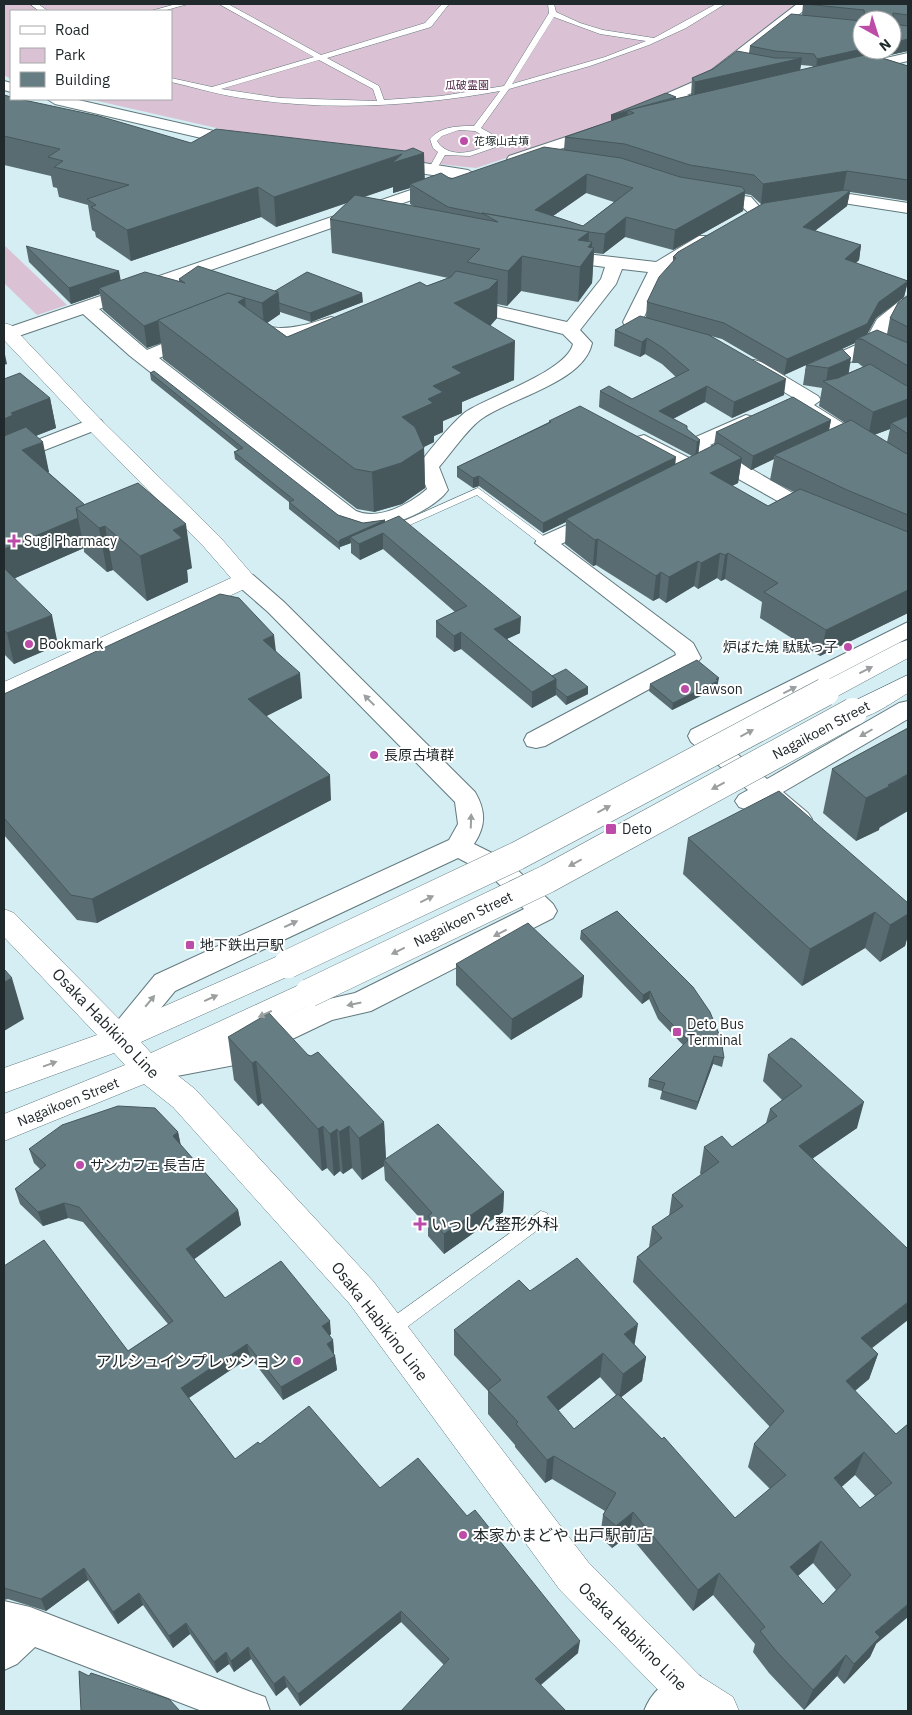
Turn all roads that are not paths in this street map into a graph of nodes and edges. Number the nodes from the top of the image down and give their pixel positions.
1 (184, 4) edge
2 (223, 4) edge
3 (446, 4) edge
4 (551, 4) edge
5 (721, 4) edge
6 (805, 4) edge
7 (159, 10) edge
8 (553, 13) junction
9 (786, 19) junction
10 (806, 23) edge
11 (657, 41) junction
12 (317, 57) junction
13 (908, 57) edge
14 (732, 61) junction
15 (749, 64) edge
16 (866, 66) junction
17 (841, 72) edge
18 (891, 75) edge
19 (172, 80) edge
20 (506, 88) junction
21 (211, 90) junction
22 (59, 100) edge
23 (714, 101) edge
24 (381, 102) junction
25 (696, 105) junction
26 (672, 111) edge
27 (618, 126) edge
28 (476, 129) junction
29 (257, 146) edge
30 (443, 151) junction
31 (519, 157) junction
32 (557, 162) edge
33 (502, 163) edge
34 (372, 165) edge
35 (485, 169) edge
36 (432, 170) junction
37 (468, 175) junction
38 (694, 193) edge
39 (795, 206) edge
40 (908, 208) edge
41 (775, 209) edge
42 (356, 215) junction
43 (384, 220) edge
44 (720, 232) edge
45 (544, 253) edge
46 (615, 262) junction
47 (659, 268) junction
48 (440, 298) edge
49 (908, 303) edge
50 (86, 307) junction
51 (350, 316) edge
52 (570, 330) junction
53 (5, 333) edge
54 (678, 335) edge
55 (873, 345) junction
56 (891, 354) edge
57 (146, 357) junction
58 (738, 358) edge
59 (837, 361) junction
60 (858, 374) edge
61 (794, 399) junction
62 (94, 424) junction
63 (626, 432) edge
64 (891, 436) edge
65 (866, 448) junction
66 (715, 458) junction
67 (4, 460) edge
68 (778, 467) edge
69 (686, 472) joint
70 (908, 473) edge
71 (752, 479) junction
72 (616, 508) edge
73 (835, 523) edge
74 (382, 534) edge
75 (546, 543) junction
76 (245, 580) junction
77 (908, 629) edge
78 (908, 648) edge
79 (908, 683) edge
80 (6, 688) edge
81 (908, 708) edge
82 (536, 740) dead end
83 (758, 796) junction
84 (814, 832) edge
85 (458, 847) junction
86 (4, 920) edge
87 (118, 1039) junction
88 (147, 1069) junction
89 (4, 1081) edge
90 (4, 1128) edge
91 (541, 1218) dead end
92 (389, 1330) junction
93 (17, 1623) edge
94 (4, 1651) edge
95 (675, 1701) edge
96 (251, 1711) edge
97 (719, 1711) edge

1 - 7 lane
2 - 12 lane
3 - 12 lane
4 - 8 lane
5 - 11 lane
6 - 9 street
8 - 11 lane
8 - 20 lane
9 - 10 street
9 - 14 street
11 - 20 lane
12 - 21 lane
12 - 24 lane
13 - 16 street
14 - 15 street
14 - 25 street
16 - 17 street
16 - 18 street
19 - 21 lane
20 - 24 lane
20 - 28 lane
21 - 24 lane
22 - 29 street
23 - 25 street
25 - 26 street
27 - 31 street
28 - 30 lane
28 - 30 lane
30 - 36 lane
31 - 32 street
31 - 33 street
34 - 36 street
35 - 37 street
36 - 37 street
37 - 42 street
38 - 41 street
39 - 40 street
42 - 43 street
42 - 50 street
44 - 47 street
45 - 46 street
46 - 47 street
46 - 52 street
47 - 54 street
48 - 52 street
49 - 55 street
50 - 53 street
50 - 57 street
51 - 57 street
52 - 57 street
53 - 62 main road
55 - 56 street
55 - 59 street
58 - 61 street
59 - 60 street
59 - 61 street
61 - 65 street
61 - 66 street
62 - 67 street
62 - 76 main road
63 - 69 street
64 - 65 street
65 - 70 street
66 - 69 street
66 - 71 street
68 - 71 street
71 - 73 street
72 - 75 street
74 - 75 lane
75 - 82 street
76 - 80 main road
85 -> 76 street
83 -> 77 street
87 -> 78 main road, bridge
79 -> 88 main road, Nagaikoen Street, bridge
81 -> 83 street
83 - 84 street
87 -> 85 street
85 -> 88 street
86 - 87 main road, Osaka Habikino Line
87 - 88 main road, Osaka Habikino Line
89 -> 87 main road
88 - 90 main road, Nagaikoen Street
88 - 92 main road, Osaka Habikino Line
91 - 92 lane
92 - 95 main road, Osaka Habikino Line
93 - 94 street
93 - 96 street
95 - 97 main road, Osaka Habikino Line

